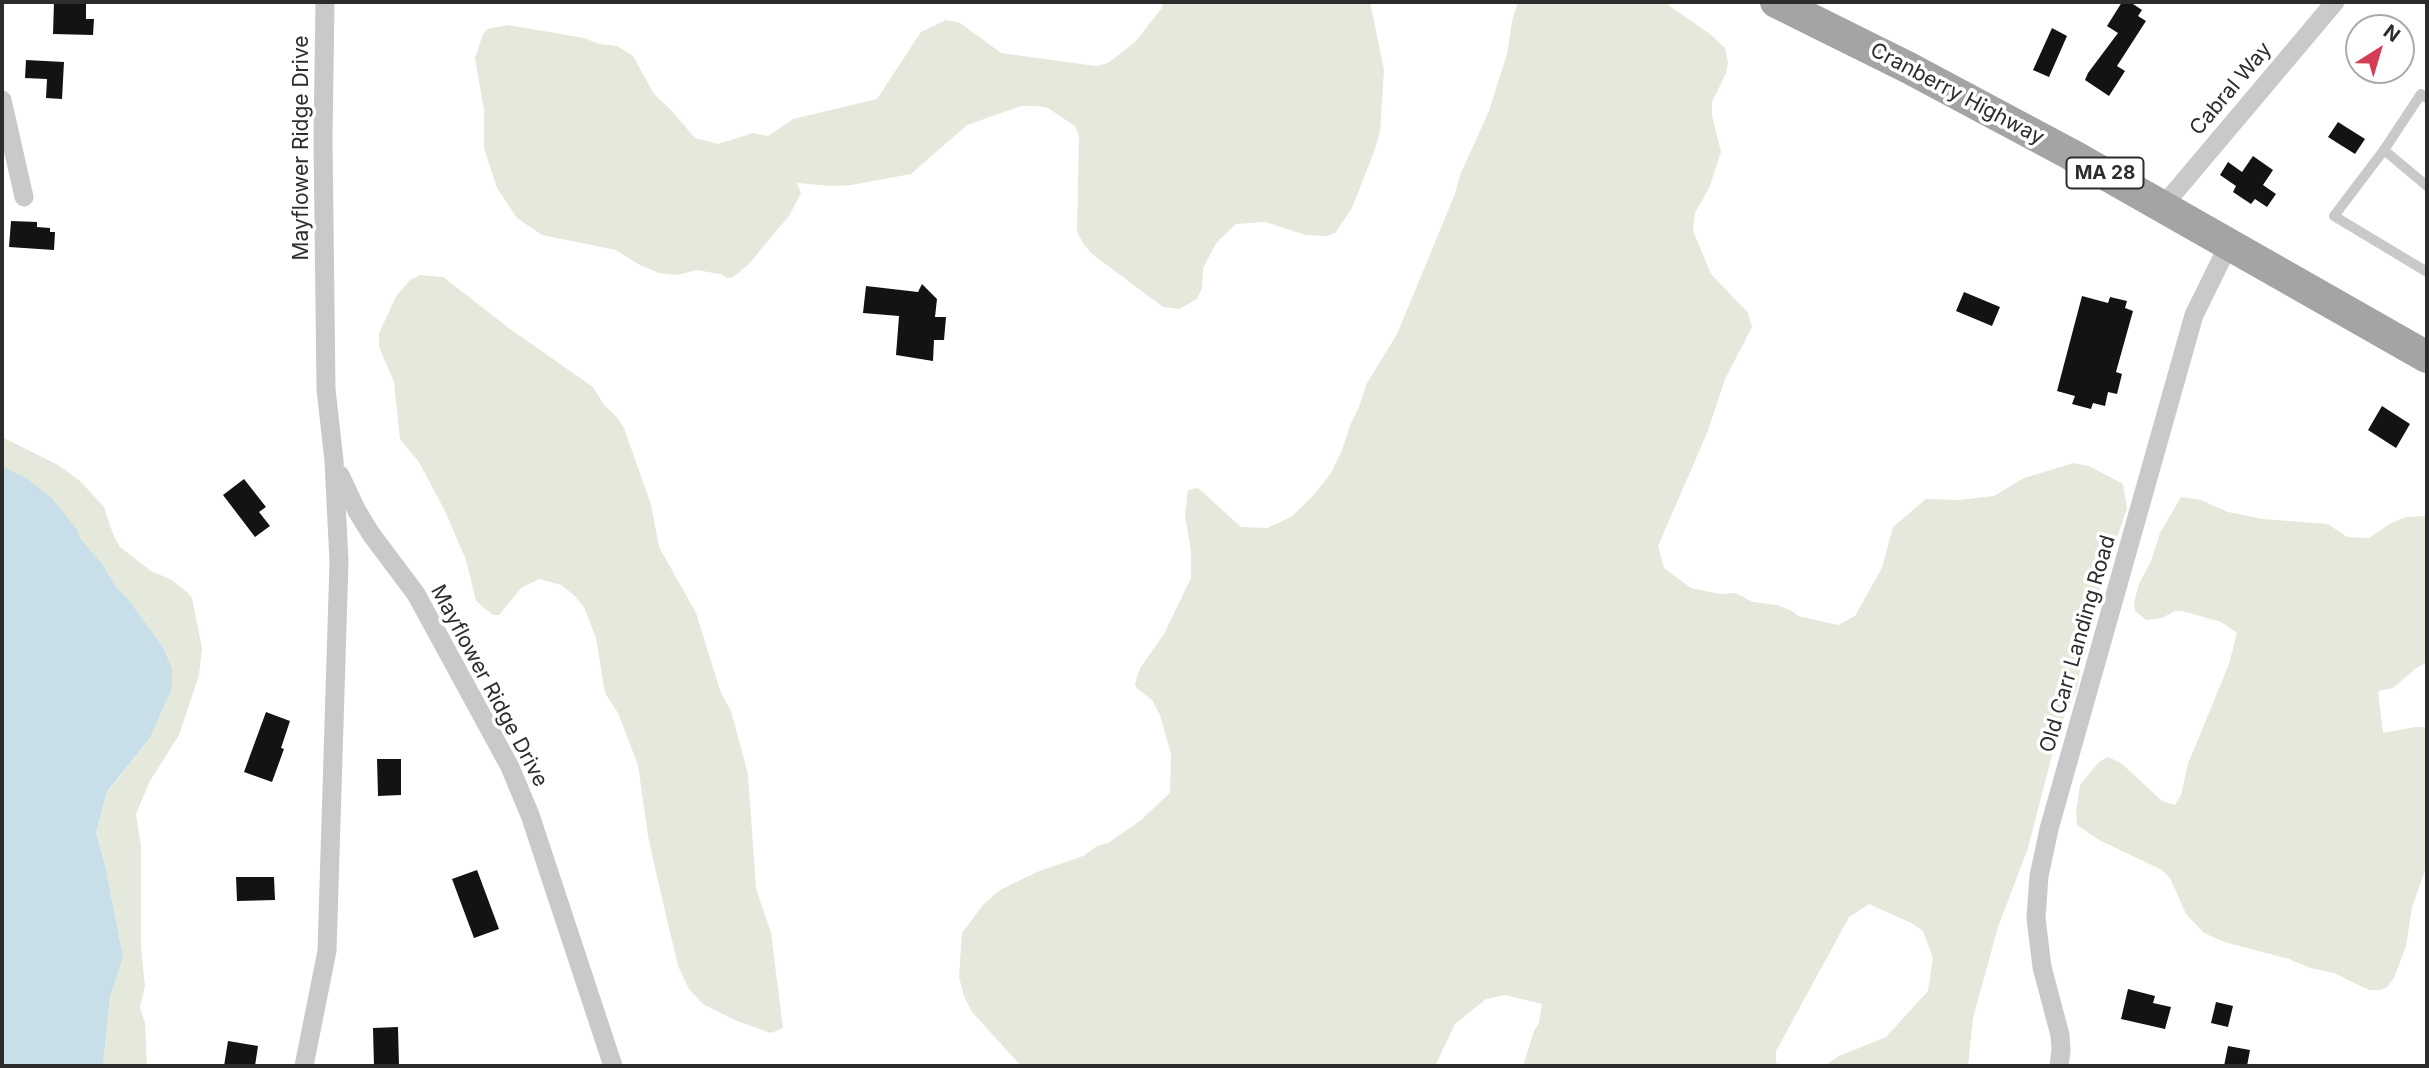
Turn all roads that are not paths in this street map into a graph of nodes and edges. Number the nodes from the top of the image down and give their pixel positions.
1 (325, 2) edge
2 (1776, 2) edge
3 (2334, 2) edge
4 (2427, 98) edge
5 (2, 100) edge
6 (2384, 150) junction
7 (2427, 186) edge
8 (24, 197) dead end
9 (2163, 206) junction
10 (2229, 244) junction
11 (2427, 272) edge
12 (2427, 357) edge
13 (334, 461) junction
14 (304, 1066) edge
15 (613, 1066) edge
16 (2059, 1066) edge

1 - 13 street, Mayflower Ridge Drive
2 - 9 main road, Cranberry Highway / MA 28
3 - 9 street, Cabral Way
4 - 6 lane
5 - 8 street
6 - 7 lane
6 - 11 lane
9 - 10 main road, Cranberry Highway / MA 28
10 - 12 main road, Cranberry Highway / MA 28
10 - 16 street, Old Carr Landing Road
13 - 14 street, Mayflower Ridge Drive
13 - 15 street, Mayflower Ridge Drive

